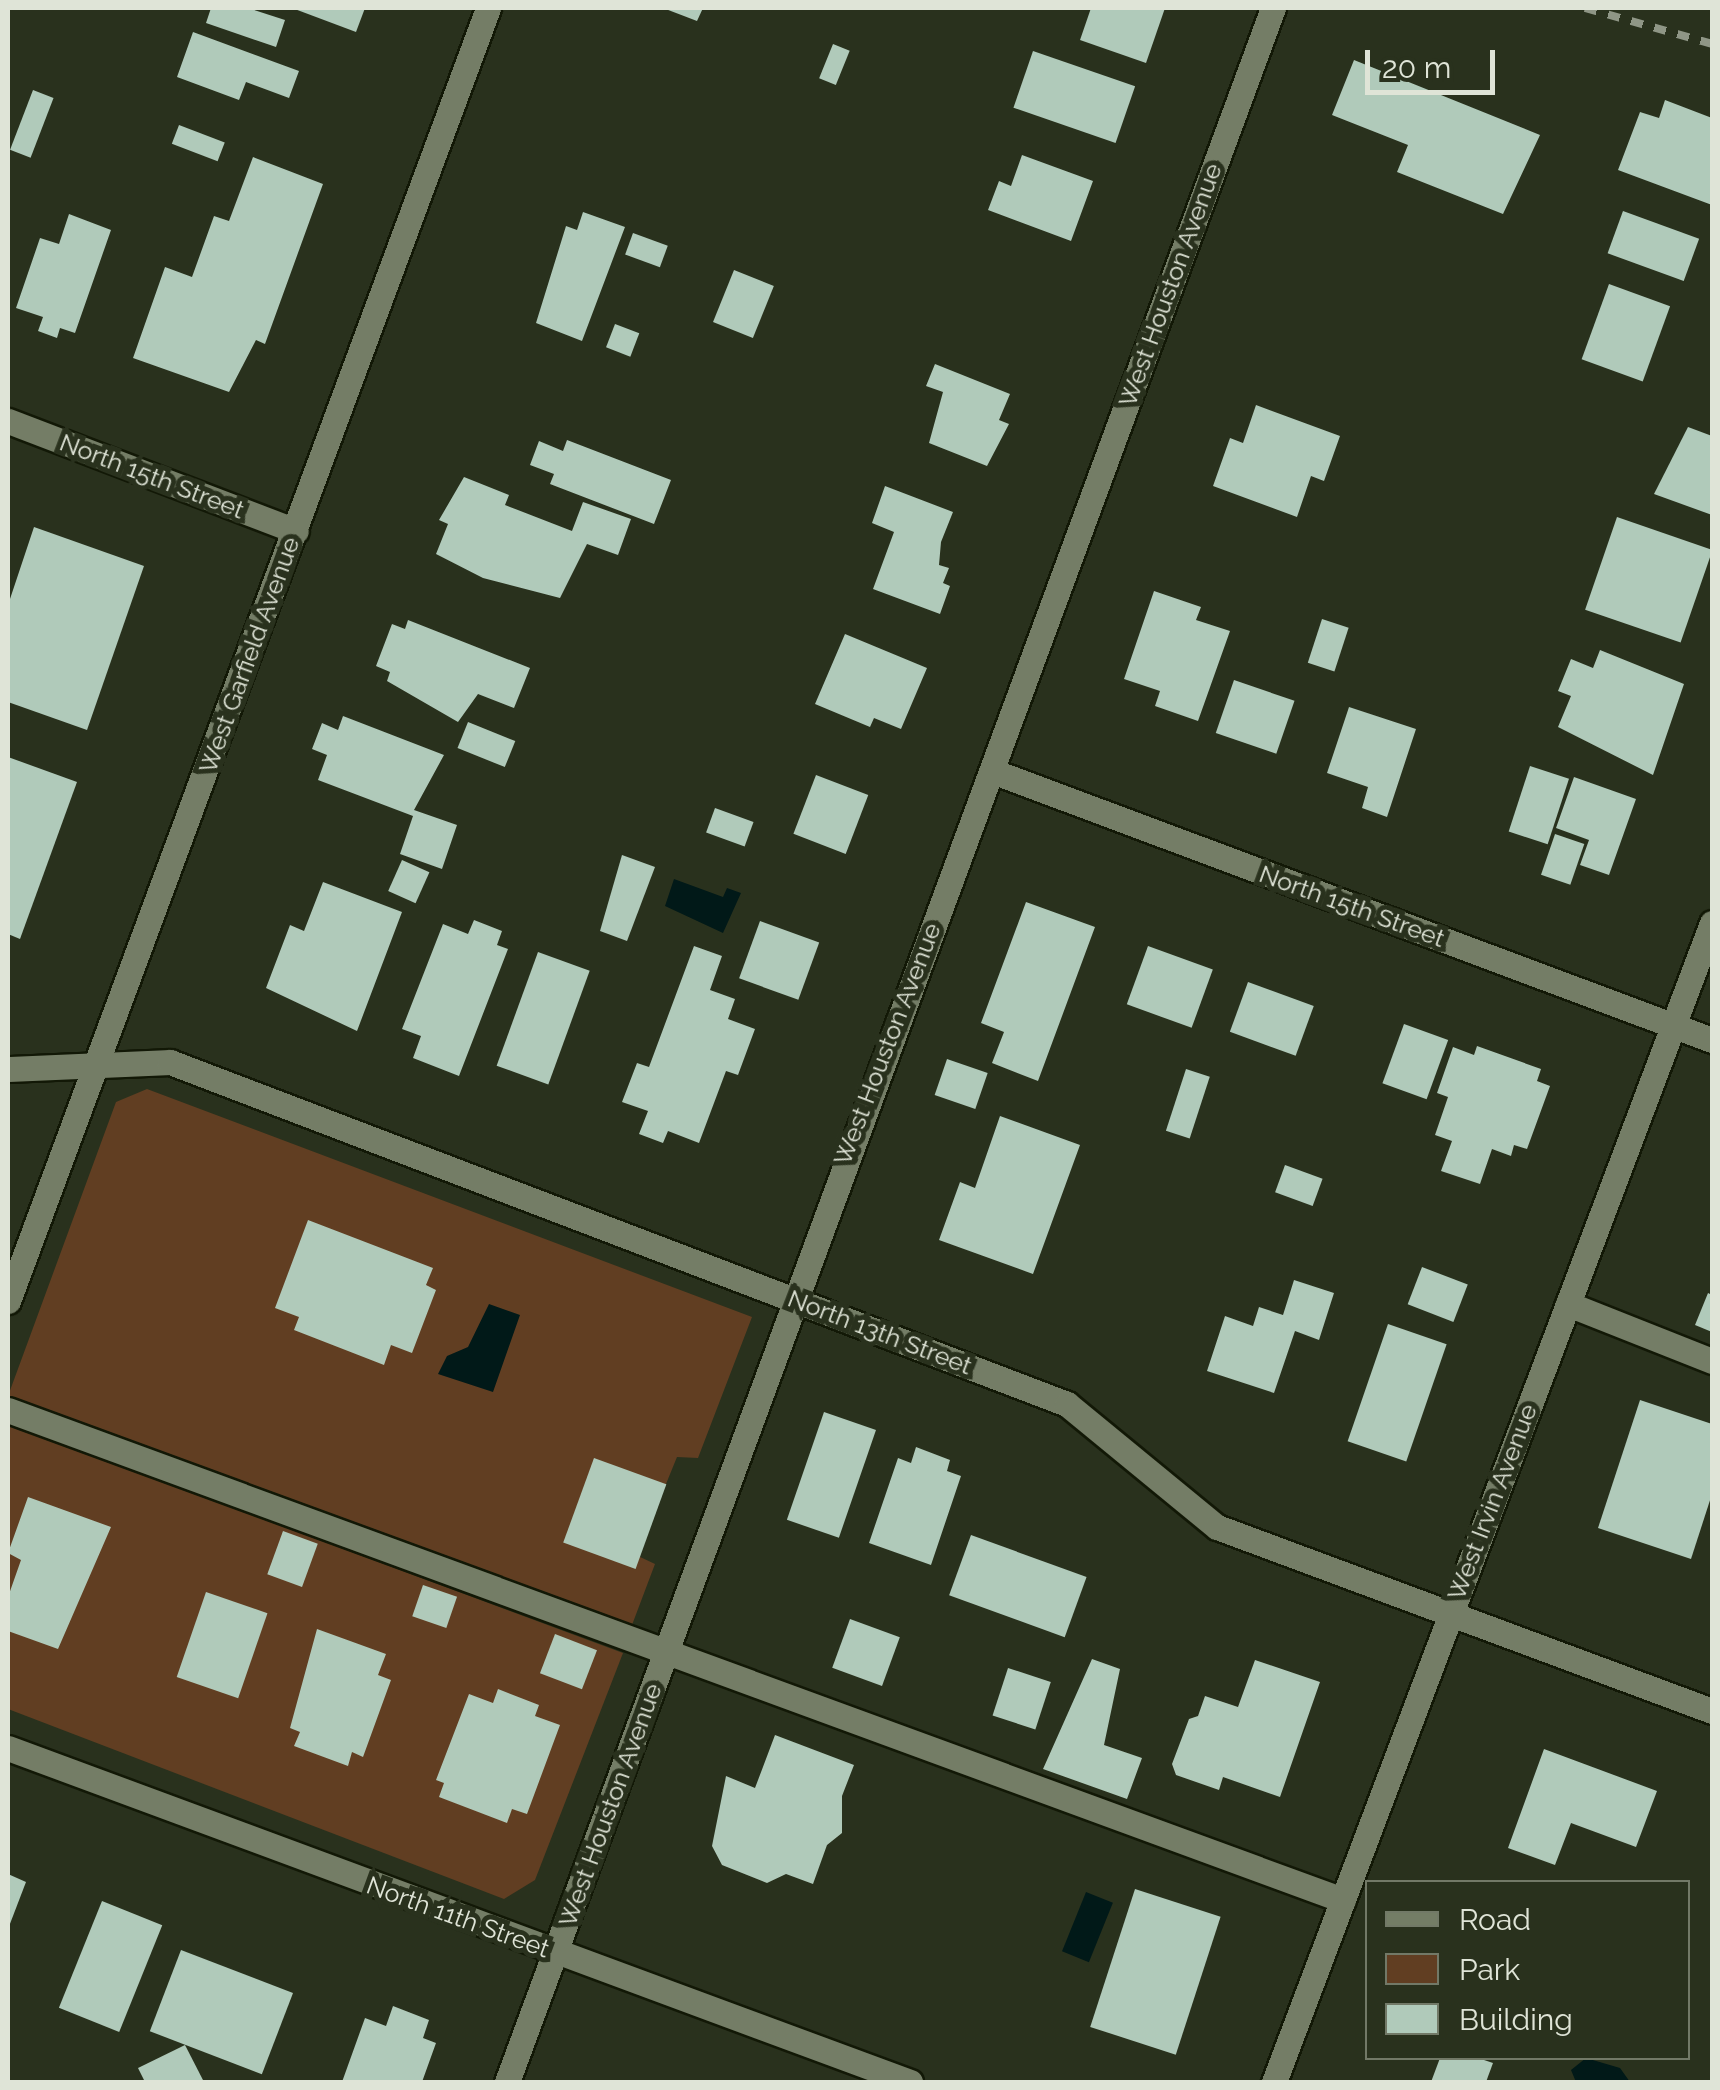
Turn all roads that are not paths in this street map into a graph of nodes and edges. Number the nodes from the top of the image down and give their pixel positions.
1 (488, 8) edge
2 (1272, 8) edge
3 (8, 421) edge
4 (296, 531) junction
5 (992, 771) junction
6 (1712, 923) edge
7 (1674, 1026) junction
8 (1712, 1040) edge
9 (8, 1069) edge
10 (95, 1070) junction
11 (791, 1298) junction
12 (8, 1301) edge
13 (1568, 1304) junction
14 (1712, 1362) edge
15 (8, 1410) edge
16 (1449, 1616) junction
17 (666, 1647) junction
18 (1712, 1711) edge
19 (8, 1748) edge
20 (1342, 1900) junction
21 (557, 1954) junction
22 (507, 2082) edge
23 (910, 2082) edge
24 (1274, 2082) edge

1 - 4 street, West Garfield Avenue
2 - 5 street, West Houston Avenue
3 - 4 street, North 15th Street
4 - 10 street, West Garfield Avenue
5 - 7 street, North 15th Street
5 - 11 street, West Houston Avenue
6 - 7 street, West Irvin Avenue
7 - 8 street, North 15th Street
7 - 13 street, West Irvin Avenue
9 - 10 street, North 13th Street
10 - 11 street, North 13th Street
10 - 12 street, West Garfield Avenue
11 - 16 street, North 13th Street
11 - 17 street, West Houston Avenue
13 - 14 street
13 - 16 street, West Irvin Avenue
15 - 17 street
16 - 18 street, North 13th Street
16 - 20 street, West Irvin Avenue
17 - 20 street
17 - 21 street, West Houston Avenue
19 - 21 street, North 11th Street
20 - 24 street, West Irvin Avenue
21 - 22 street, West Houston Avenue
21 - 23 street, North 11th Street

